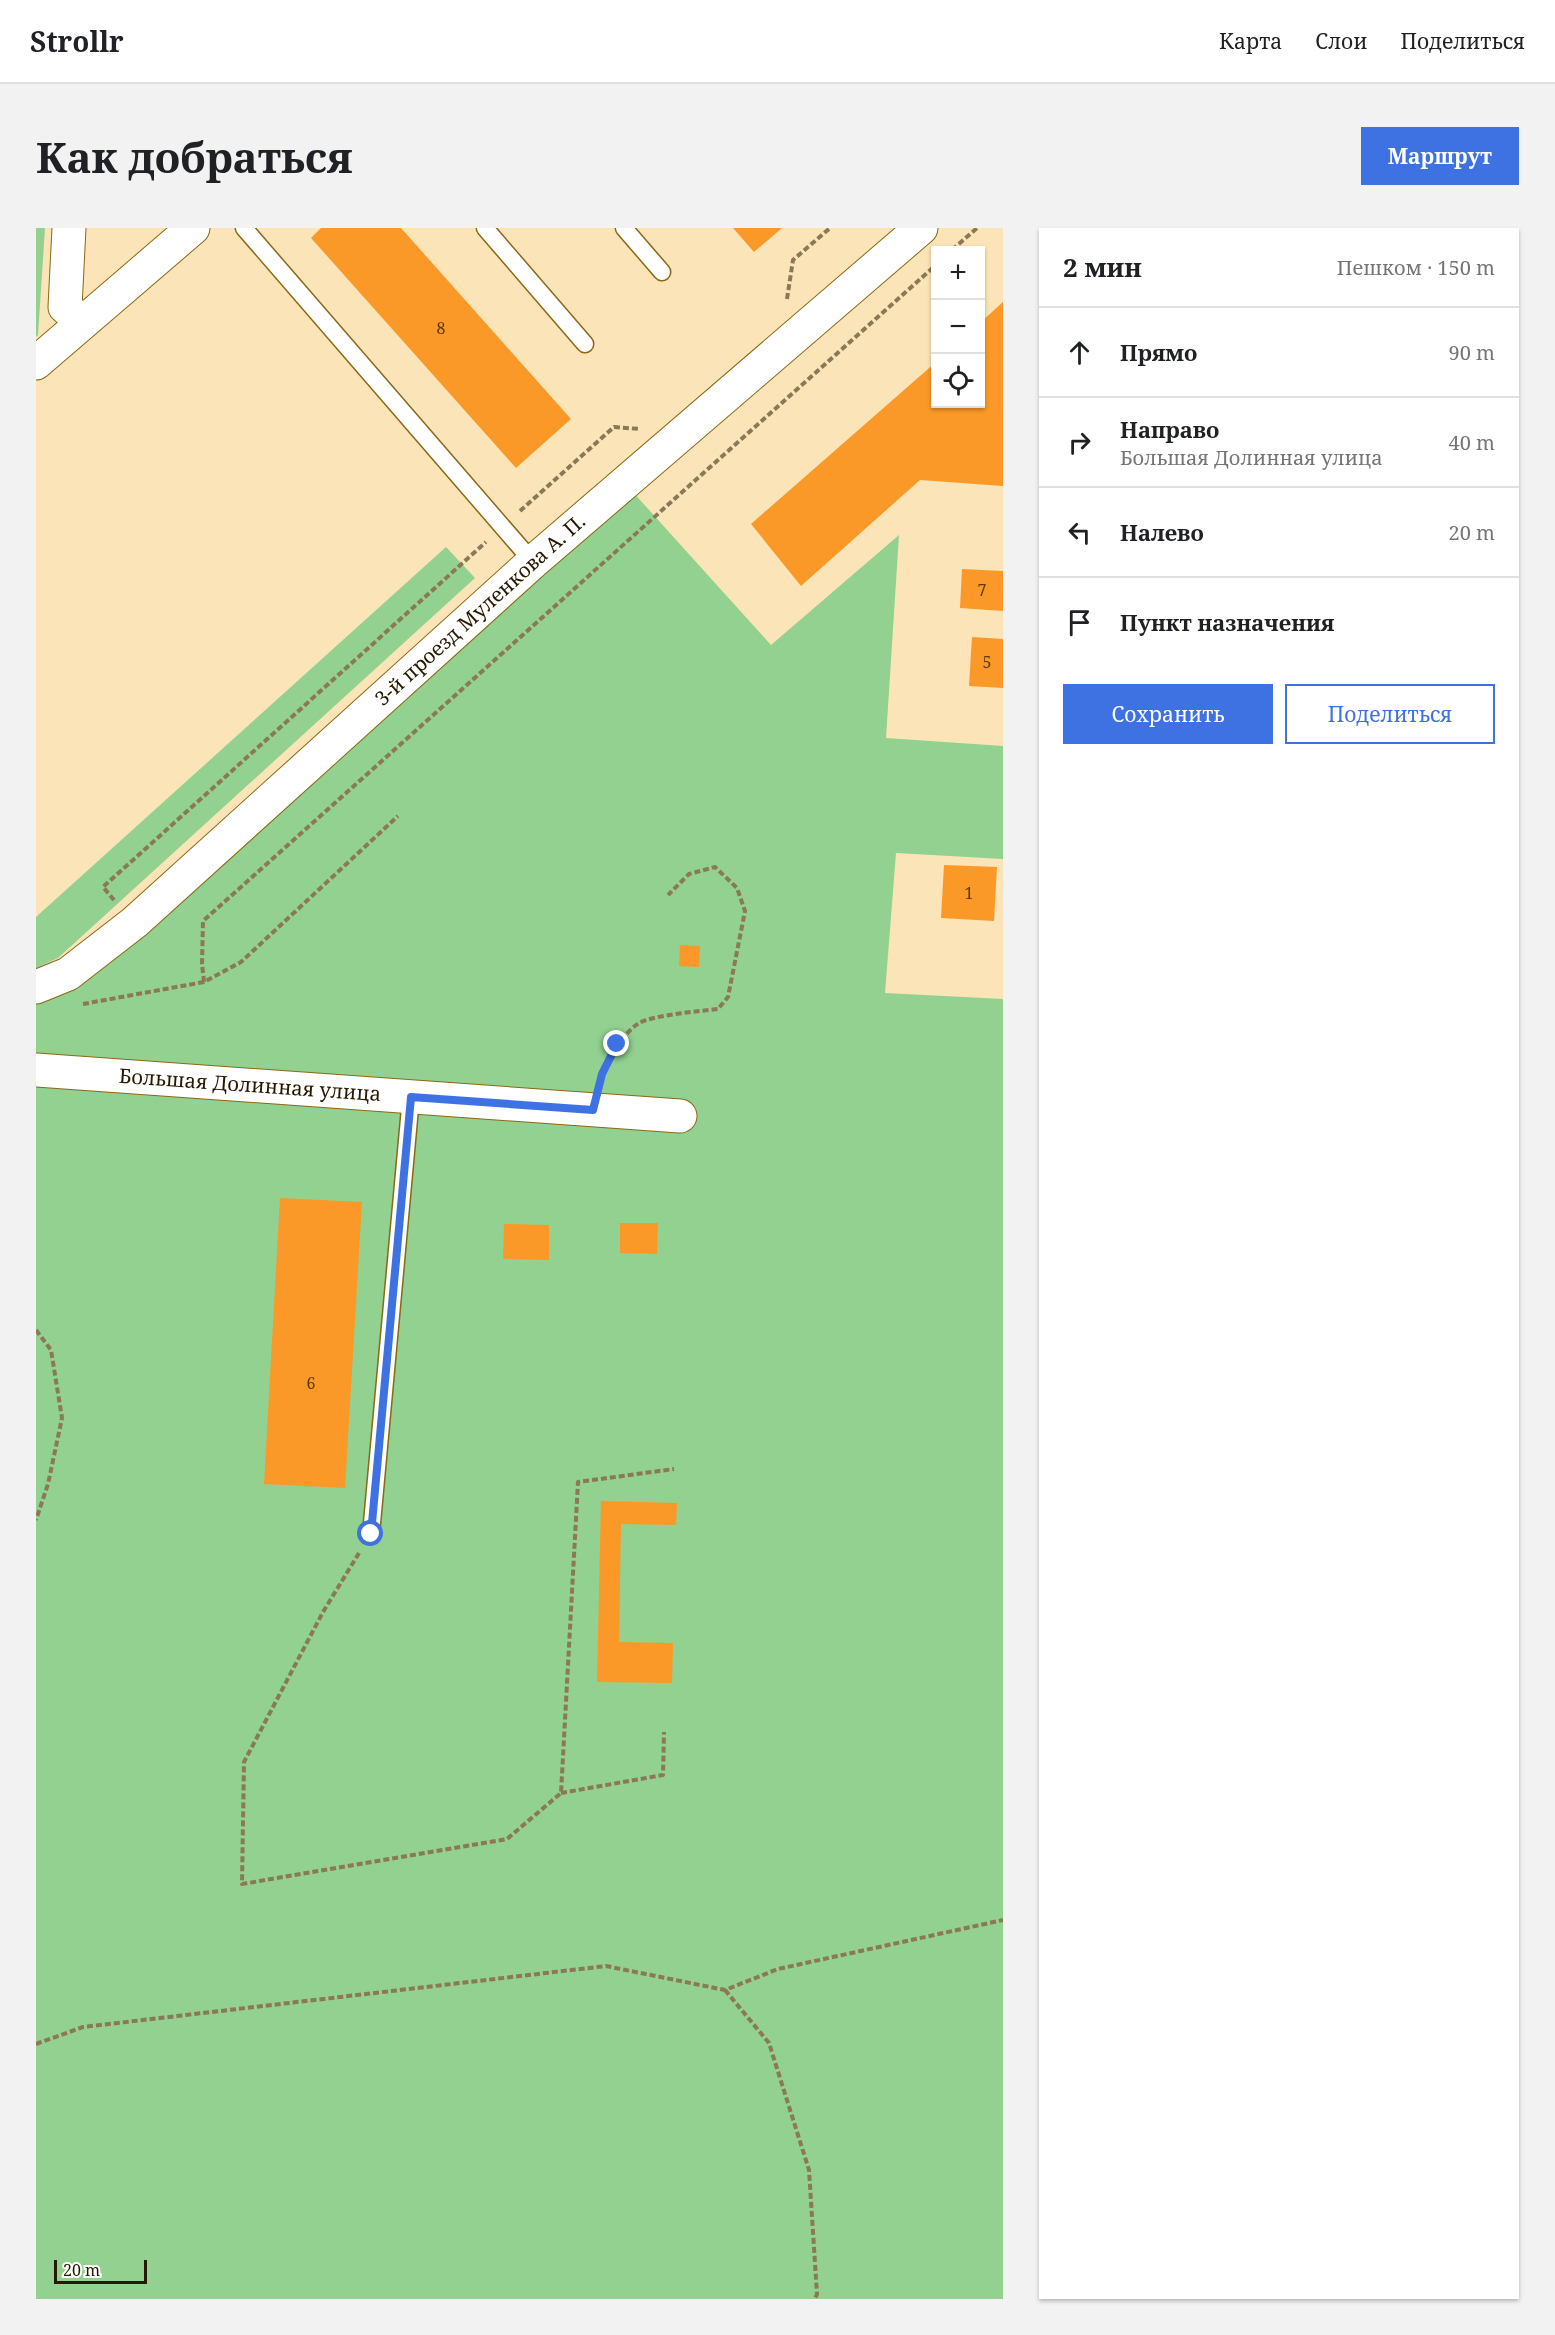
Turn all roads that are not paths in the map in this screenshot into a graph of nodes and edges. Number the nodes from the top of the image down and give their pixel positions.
1 (69, 228) edge
2 (193, 228) edge
3 (244, 228) edge
4 (485, 228) edge
5 (624, 228) edge
6 (921, 228) edge
7 (662, 272) dead end
8 (82, 322) junction
9 (585, 344) dead end
10 (36, 363) edge
11 (533, 562) junction
12 (36, 987) edge
13 (36, 1070) edge
14 (411, 1097) junction
15 (680, 1116) dead end
16 (371, 1534) road end

1 - 8 street
2 - 8 street
3 - 11 lane
4 - 9 lane
5 - 7 lane
6 - 11 street, 3-й проезд Муленкова А. П.
8 - 10 street
11 - 12 street, 3-й проезд Муленкова А. П.
13 - 14 street, Большая Долинная улица
14 - 15 street, Большая Долинная улица
14 - 16 lane

